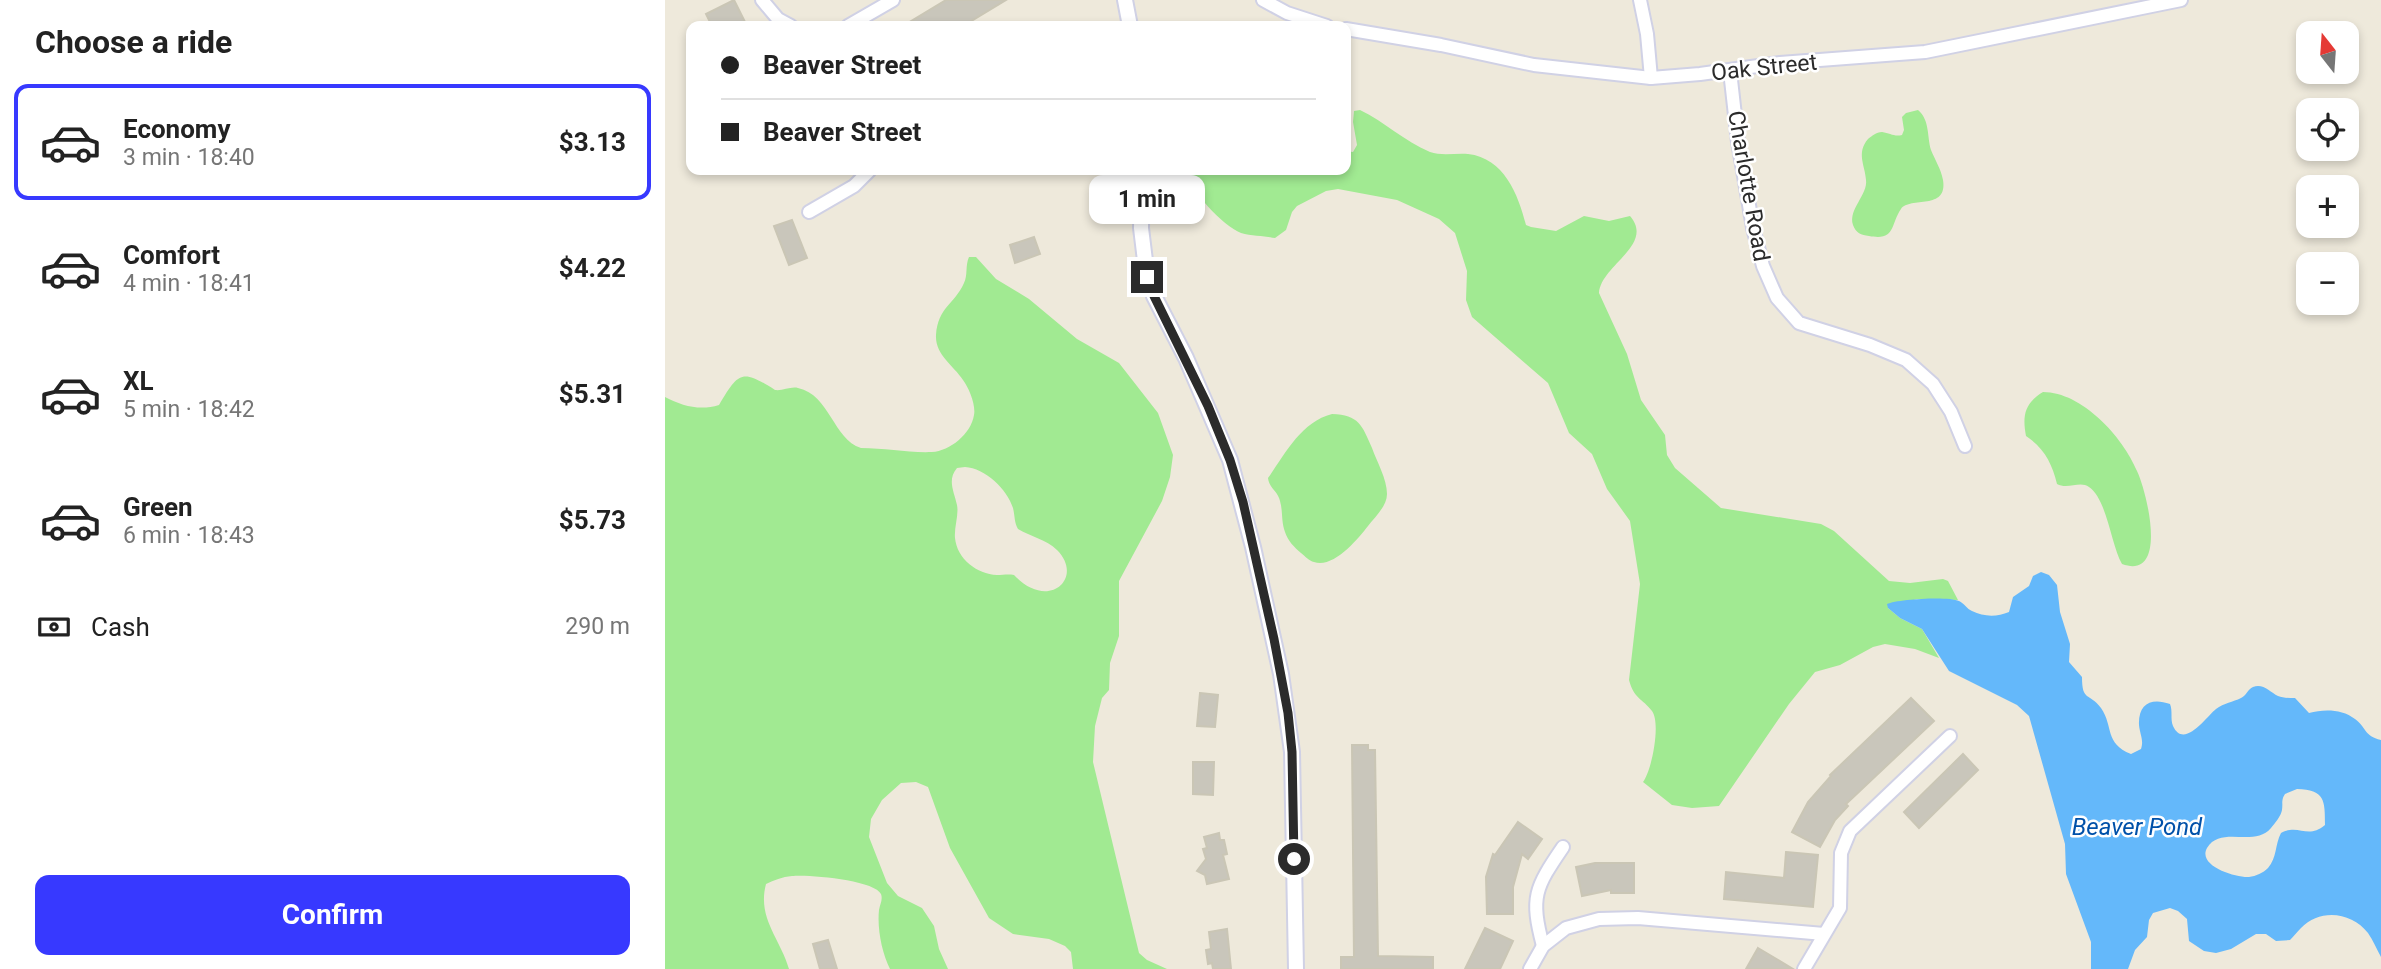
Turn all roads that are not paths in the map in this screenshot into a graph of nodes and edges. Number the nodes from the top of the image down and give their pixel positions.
1 (762, 0) edge
2 (893, 0) edge
3 (1125, 0) edge
4 (1263, 0) edge
5 (1640, 0) edge
6 (2181, 0) edge
7 (782, 21) edge
8 (857, 21) edge
9 (1130, 21) edge
10 (1312, 21) edge
11 (1351, 30) edge
12 (1730, 71) junction
13 (1651, 78) junction
14 (865, 175) edge
15 (1142, 175) edge
16 (809, 212) dead end
17 (1965, 446) dead end
18 (1950, 736) dead end
19 (1563, 848) dead end
20 (1824, 934) junction
21 (1543, 946) junction
22 (1296, 969) edge
23 (1530, 969) edge
24 (1804, 969) edge

1 - 7 street
2 - 8 street
3 - 9 street
4 - 10 street
5 - 13 street
6 - 12 street, Oak Street
11 - 13 street, Oak Street
12 - 13 street, Oak Street
12 - 17 street, Charlotte Road
14 - 16 street
15 - 22 street
18 - 20 street
19 - 21 street
20 - 21 street
20 - 24 street
21 - 23 street

